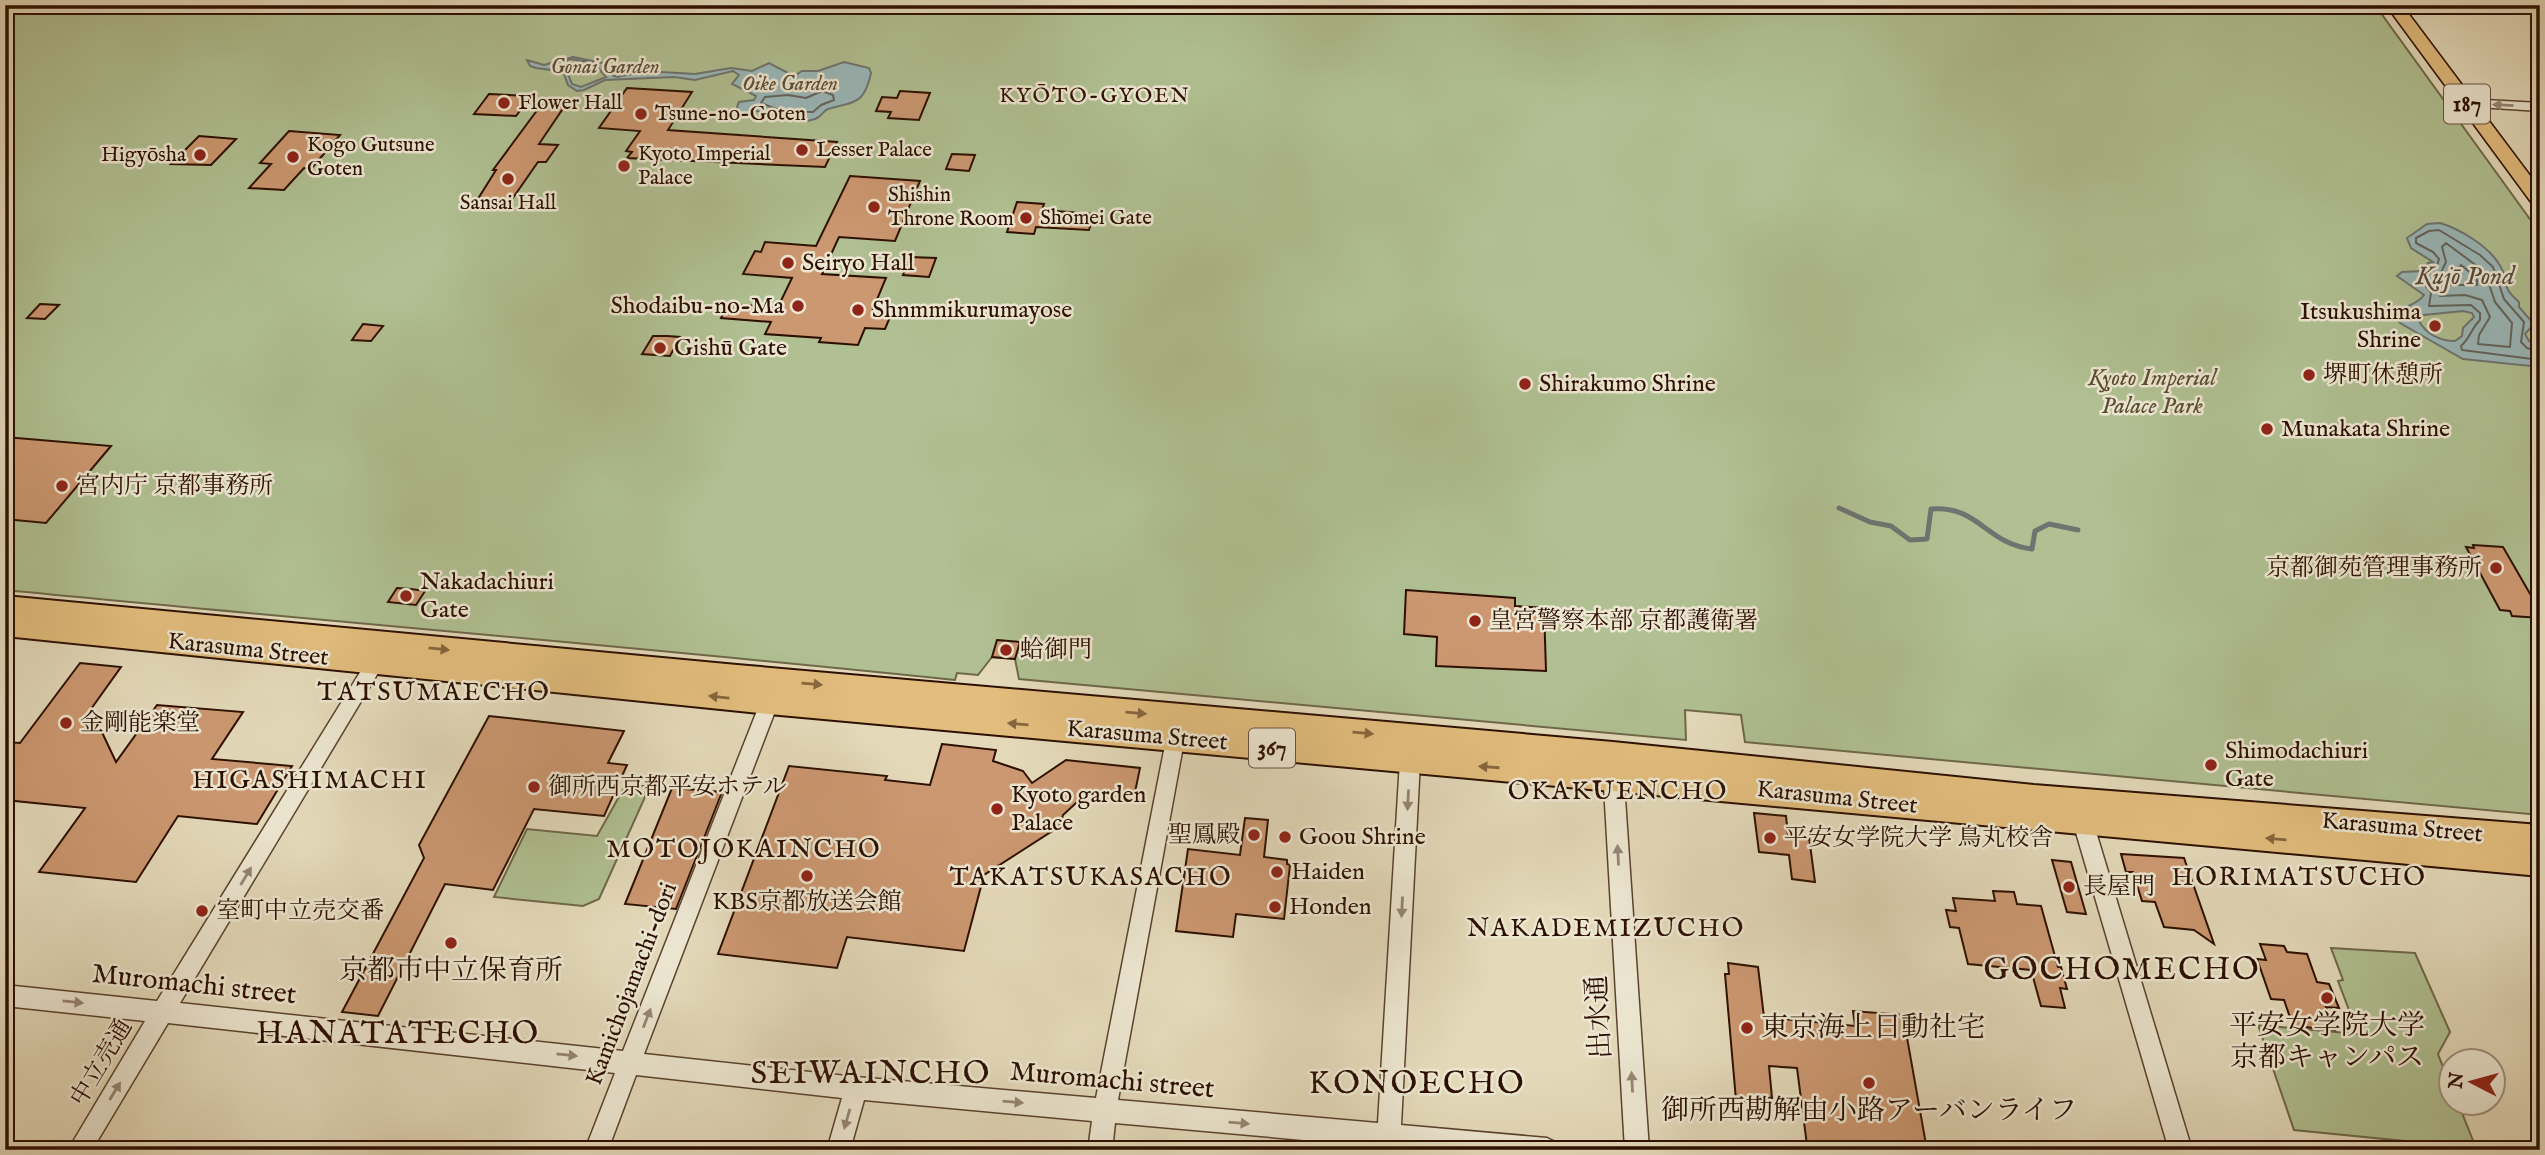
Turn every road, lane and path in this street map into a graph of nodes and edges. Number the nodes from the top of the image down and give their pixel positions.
1 (2394, 5) edge
2 (2467, 103) junction
3 (2540, 107) edge
4 (2537, 193) edge
5 (5, 607) edge
6 (5, 625) edge
7 (381, 653) junction
8 (773, 691) junction
9 (1178, 728) junction
10 (1410, 761) junction
11 (1613, 766) junction
12 (2080, 812) junction
13 (2538, 848) edge
14 (5, 995) edge
15 (164, 1011) junction
16 (630, 1062) junction
17 (856, 1088) junction
18 (1105, 1111) junction
19 (1389, 1136) junction
20 (79, 1150) edge
21 (596, 1150) edge
22 (838, 1150) edge
23 (1100, 1150) edge
24 (1547, 1150) edge
25 (1637, 1150) edge
26 (2180, 1150) edge

1 - 2 main road, 187
3 -> 2 street
2 - 4 main road, 187
5 - 7 highway, Karasuma Street / 367
6 - 7 highway, Karasuma Street / 367
7 - 8 highway, Karasuma Street / 367
15 -> 7 street, 中立売通
8 - 9 highway, Karasuma Street / 367
16 -> 8 street, Kamichojamachi-dori
9 - 10 highway, Karasuma Street / 367
9 -> 11 highway, Karasuma Street / 367
9 - 18 street
11 -> 10 highway, Karasuma Street / 367
10 -> 19 street
11 - 12 highway, Karasuma Street / 367
25 -> 11 street, 出水通
12 - 13 highway, Karasuma Street / 367
12 - 26 street
14 -> 15 street, Muromachi street
15 -> 16 street, Muromachi street
20 -> 15 street, 中立売通
16 - 17 street, Muromachi street
16 - 21 street, Kamichojamachi-dori
17 -> 18 street, Muromachi street
17 -> 22 street
18 -> 19 street, Muromachi street
18 - 23 street
19 - 24 street, Muromachi street

